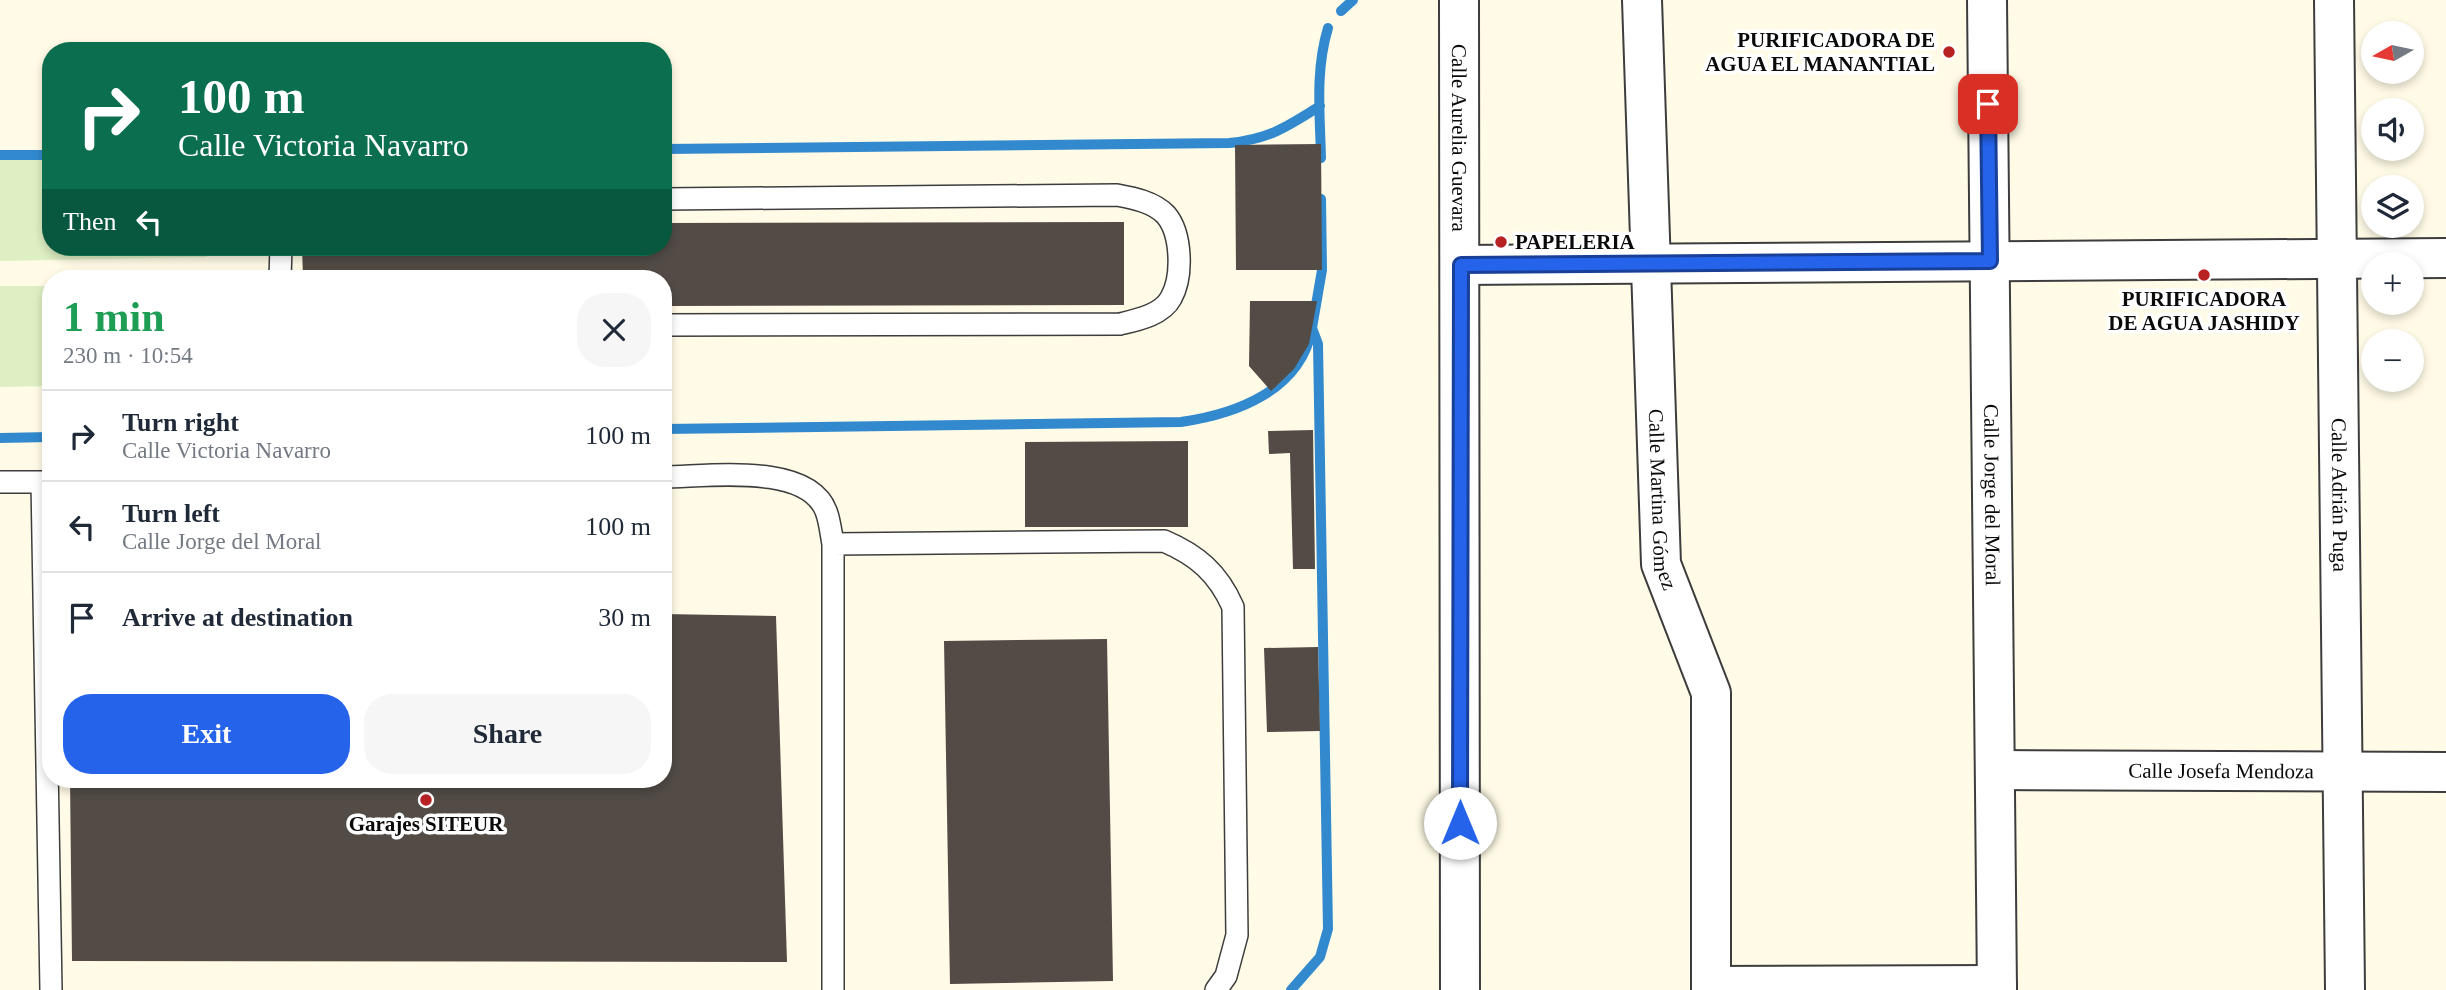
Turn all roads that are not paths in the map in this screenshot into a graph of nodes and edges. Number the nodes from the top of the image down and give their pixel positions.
1 (1460, 0) edge
2 (1642, 0) edge
3 (1987, 0) edge
4 (2334, 0) edge
5 (672, 198) edge
6 (2337, 258) junction
7 (2446, 258) edge
8 (1990, 261) junction
9 (1649, 264) junction
10 (1461, 265) junction
11 (672, 325) edge
12 (672, 477) edge
13 (0, 482) edge
14 (42, 482) edge
15 (833, 544) junction
16 (1995, 770) junction
17 (2343, 771) junction
18 (2446, 772) edge
19 (49, 788) edge
20 (1997, 987) edge
21 (1711, 988) edge
22 (51, 990) edge
23 (833, 990) edge
24 (1216, 990) edge
25 (1460, 990) edge
26 (2345, 990) edge

1 - 10 street, Calle Aurelia Guevara
2 - 9 street, Calle Martina Gómez
3 - 8 street, Calle Jorge del Moral
4 - 6 street, Calle Adrián Puga
5 - 11 lane
6 - 7 street
6 - 8 street
6 - 17 street, Calle Adrián Puga
8 - 9 street
8 - 16 street, Calle Jorge del Moral
9 - 10 street
9 - 21 street, Calle Martina Gómez
10 - 25 street, Calle Aurelia Guevara
12 - 15 lane
13 - 14 lane
15 - 23 lane
15 - 24 lane
16 - 17 street, Calle Josefa Mendoza
16 - 20 street, Calle Jorge del Moral
17 - 18 street, Calle Josefa Mendoza
17 - 26 street, Calle Adrián Puga
19 - 22 lane
20 - 21 street

